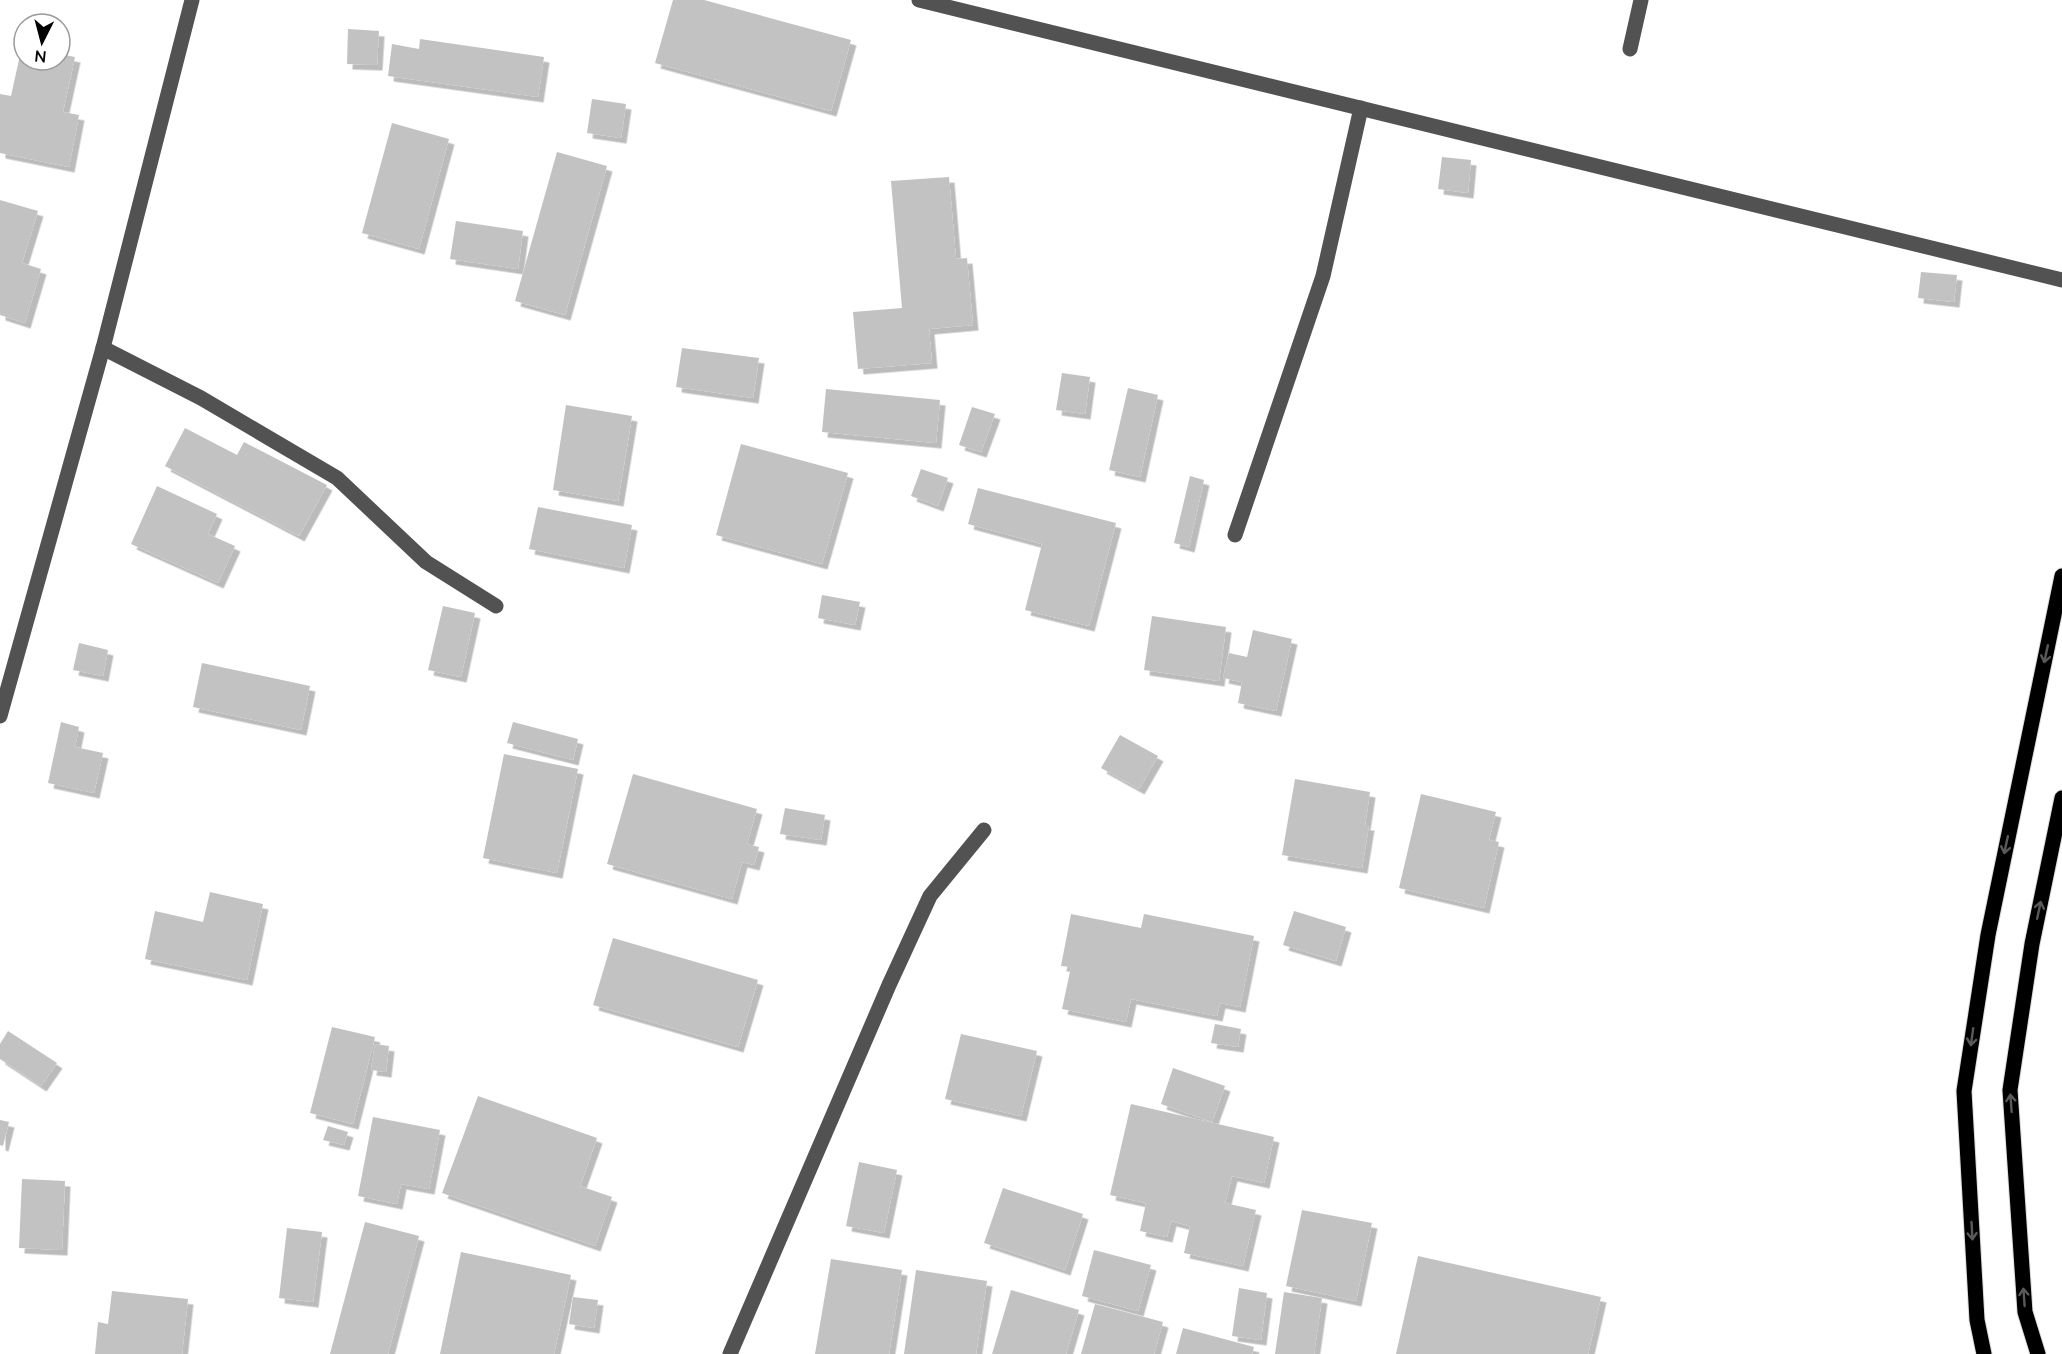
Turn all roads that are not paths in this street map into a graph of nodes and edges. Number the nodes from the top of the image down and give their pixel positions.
1 (192, 0) edge
2 (919, 0) edge
3 (1641, 0) edge
4 (1630, 49) dead end
5 (1361, 108) junction
6 (2062, 280) edge
7 (103, 348) junction
8 (1235, 535) dead end
9 (2062, 576) edge
10 (496, 606) dead end
11 (0, 716) edge
12 (2062, 798) edge
13 (984, 830) dead end
14 (730, 1354) edge
15 (1984, 1354) edge
16 (2038, 1354) edge

1 - 7 street
2 - 5 street
3 - 4 street
5 - 6 street
5 - 8 street
7 - 10 street
7 - 11 street
9 -> 15 main road
16 -> 12 main road
13 - 14 street

